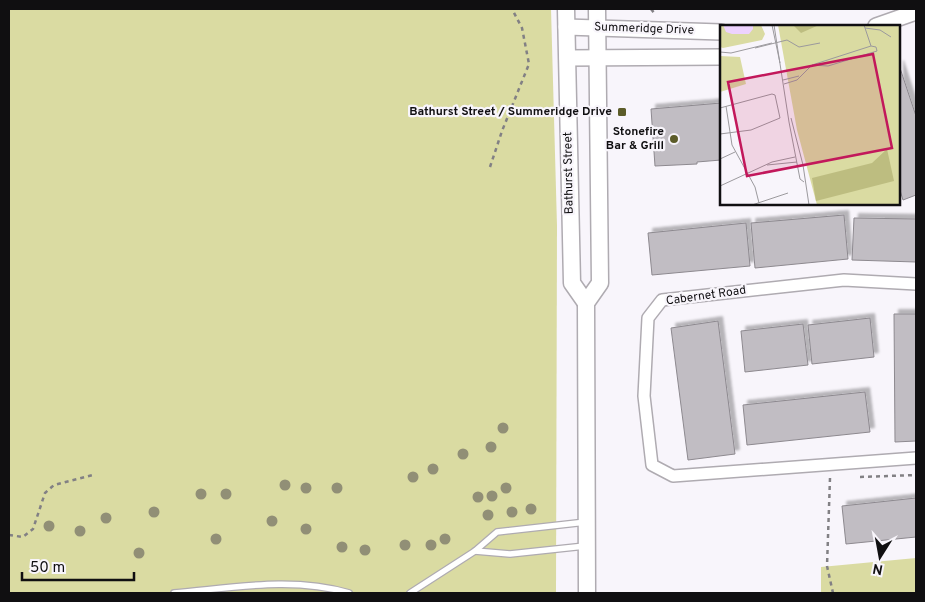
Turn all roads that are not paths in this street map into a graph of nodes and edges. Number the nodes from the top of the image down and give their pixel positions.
1 (566, 9) edge
2 (597, 9) edge
3 (916, 10) edge
4 (878, 25) edge
5 (566, 27) junction
6 (597, 28) junction
7 (720, 32) edge
8 (720, 57) edge
9 (567, 58) junction
10 (597, 58) junction
11 (916, 284) edge
12 (586, 303) junction
13 (916, 458) edge
14 (587, 522) junction
15 (587, 545) junction
16 (475, 551) junction
17 (174, 593) edge
18 (349, 593) edge
19 (410, 593) edge
20 (587, 593) edge

1 - 5 main road, Bathurst Street
2 - 6 main road
3 - 4 street
5 - 6 street, Summeridge Drive
5 - 9 main road, Bathurst Street
6 - 7 street, Summeridge Drive
6 - 10 main road
8 - 10 street
9 - 10 street
9 - 12 main road, Bathurst Street
10 - 12 main road
11 - 13 street, Cabernet Road
12 - 14 main road
14 - 15 main road
14 - 16 lane
15 - 16 lane
15 - 20 main road
16 - 19 lane
17 - 18 lane

